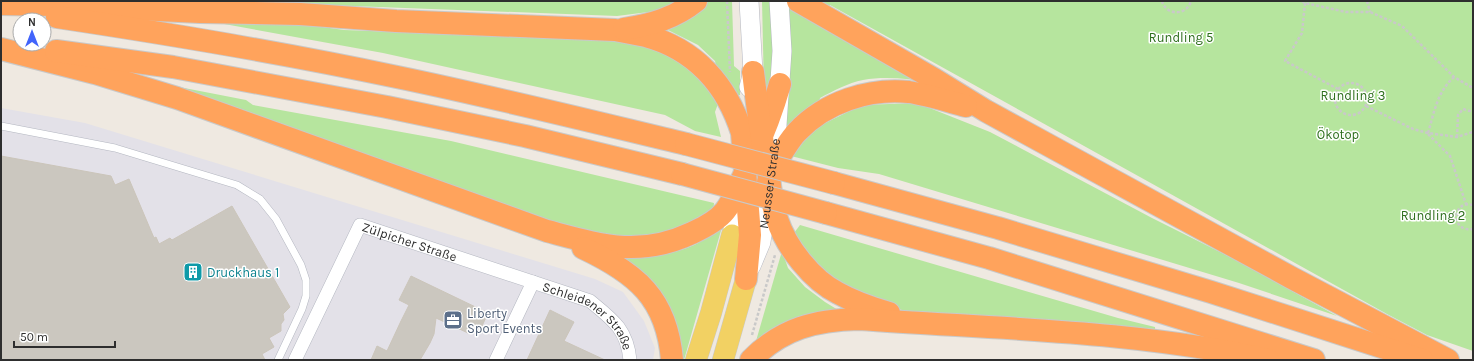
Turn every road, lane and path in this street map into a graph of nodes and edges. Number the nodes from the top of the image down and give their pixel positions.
1 (696, 1) edge
2 (749, 1) edge
3 (779, 1) edge
4 (798, 1) edge
5 (1162, 1) edge
6 (1191, 1) edge
7 (1302, 1) edge
8 (1367, 1) edge
9 (1305, 3) junction
10 (1, 4) edge
11 (1, 9) edge
12 (1370, 12) junction
13 (615, 30) junction
14 (1, 44) edge
15 (1, 49) edge
16 (753, 72) junction
17 (1454, 77) junction
18 (780, 84) junction
19 (1473, 88) edge
20 (1338, 89) junction
21 (1366, 106) junction
22 (986, 112) junction
23 (1473, 112) edge
24 (1, 126) edge
25 (1473, 132) edge
26 (1428, 133) junction
27 (1457, 137) junction
28 (762, 140) junction
29 (744, 174) junction
30 (769, 180) junction
31 (1466, 204) junction
32 (1473, 205) edge
33 (747, 214) junction
34 (1473, 229) edge
35 (547, 231) junction
36 (732, 236) junction
37 (746, 279) junction
38 (533, 282) junction
39 (924, 322) junction
40 (278, 360) edge
41 (296, 360) edge
42 (496, 360) edge
43 (630, 360) edge
44 (672, 360) edge
45 (696, 360) edge
46 (723, 360) edge
47 (752, 360) edge
48 (1268, 360) edge
49 (1314, 360) edge
50 (1422, 360) edge
51 (1448, 360) edge

1 - 13 highway
2 - 16 main road, Neusser Straße
3 - 18 main road, Neusser Straße
4 - 22 highway
5 - 6 path
7 - 9 path
8 - 12 path
9 - 12 path
9 - 20 path
10 - 13 highway
11 - 50 highway, bridge
12 - 17 path
13 - 29 highway
14 - 49 highway, bridge
15 - 35 highway
16 - 28 highway
16 - 29 main road, Neusser Straße
17 - 19 path
17 - 26 path
18 - 28 highway
18 - 30 main road, Neusser Straße
20 - 21 path
20 - 21 path
21 - 26 path
22 - 30 highway
22 - 51 highway
23 - 27 path
24 - 40 lane
25 - 27 path
26 - 27 path
26 - 31 path
28 - 29 highway
28 - 30 highway
29 - 33 highway
29 - 35 highway
29 - 36 main road, Neusser Straße
30 - 33 highway
30 - 37 main road, Neusser Straße
30 - 39 highway
31 - 32 path
31 - 34 path
33 - 36 highway
33 - 37 highway
35 - 44 highway
36 - 45 main road, Neusser Straße
37 - 46 main road, Neusser Straße
38 - 41 street, Zülpicher Straße
38 - 42 street
38 - 43 street, Schleidener Straße
39 - 47 highway
39 - 48 highway

